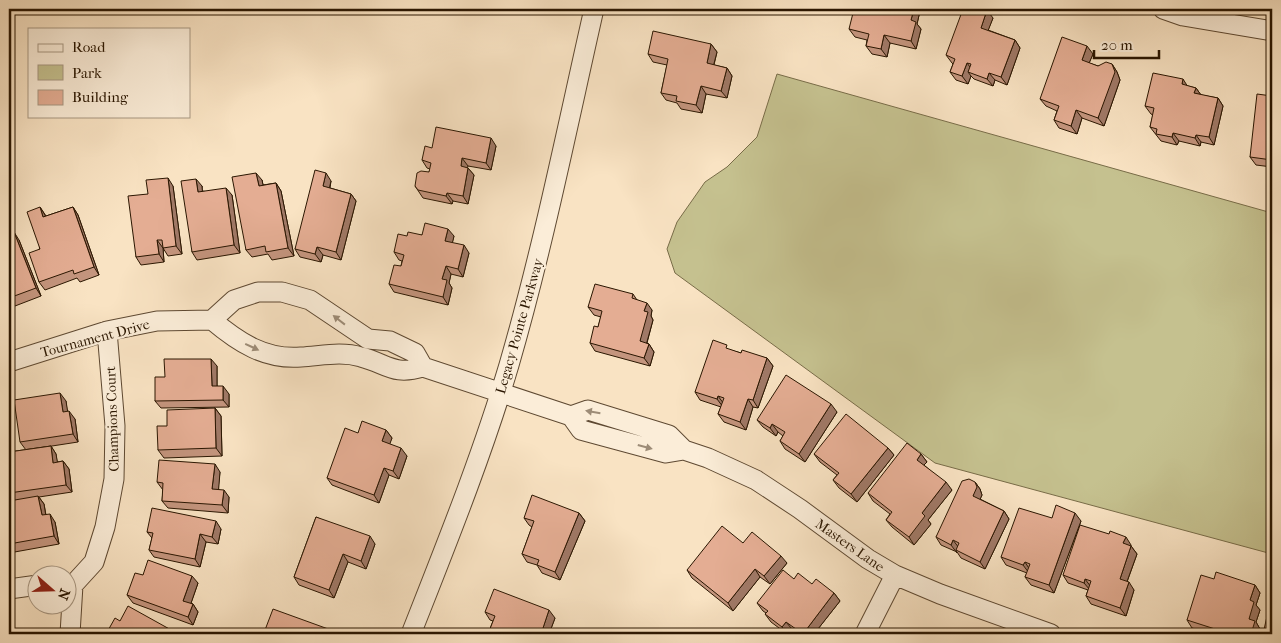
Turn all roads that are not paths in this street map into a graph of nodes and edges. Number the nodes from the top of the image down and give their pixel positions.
1 (594, 9) edge
2 (1163, 9) edge
3 (1272, 31) edge
4 (212, 320) junction
5 (107, 332) junction
6 (365, 348) junction
7 (9, 362) edge
8 (423, 367) junction
9 (500, 393) junction
10 (570, 416) junction
11 (628, 422) junction
12 (622, 441) junction
13 (684, 450) junction
14 (895, 575) junction
15 (78, 577) edge
16 (28, 586) edge
17 (9, 589) edge
18 (70, 616) edge
19 (70, 634) edge
20 (411, 634) edge
21 (865, 634) edge
22 (1052, 634) edge

1 - 9 street, Legacy Pointe Parkway
2 - 3 street
4 - 5 street, Tournament Drive
4 -> 6 street
6 -> 4 street
5 - 7 street, Tournament Drive
5 - 15 street, Champions Court
6 - 8 street
6 - 8 street
8 - 9 street
9 - 10 street, Masters Lane
9 - 20 street, Legacy Pointe Parkway
11 -> 10 street, Masters Lane
10 - 12 street, Masters Lane
11 - 12 street
11 - 13 street, Masters Lane
12 -> 13 street, Masters Lane
13 - 14 street, Masters Lane
14 - 21 street
14 - 22 street, Masters Lane
16 - 17 street
18 - 19 street, Champions Court

